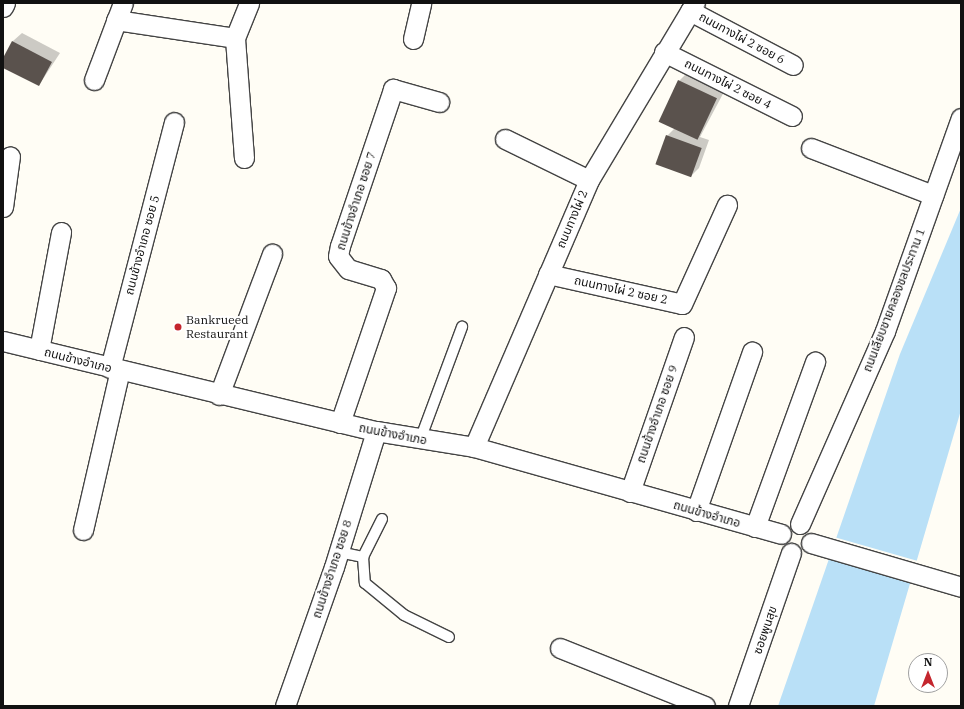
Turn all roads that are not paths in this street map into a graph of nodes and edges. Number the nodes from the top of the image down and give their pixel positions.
1 (4, 3) edge
2 (249, 3) edge
3 (421, 3) edge
4 (3, 7) edge
5 (692, 7) edge
6 (120, 11) edge
7 (236, 38) junction
8 (413, 39) dead end
9 (664, 52) junction
10 (793, 65) dead end
11 (94, 80) dead end
12 (439, 102) dead end
13 (792, 116) dead end
14 (961, 118) edge
15 (174, 122) dead end
16 (505, 139) dead end
17 (811, 148) dead end
18 (10, 156) dead end
19 (244, 158) dead end
20 (589, 180) junction
21 (933, 195) junction
22 (727, 205) dead end
23 (3, 207) edge
24 (61, 232) dead end
25 (272, 254) dead end
26 (548, 274) junction
27 (462, 327) dead end
28 (684, 336) dead end
29 (3, 341) edge
30 (39, 350) junction
31 (752, 352) dead end
32 (815, 362) dead end
33 (115, 369) junction
34 (219, 395) junction
35 (340, 423) junction
36 (376, 431) junction
37 (420, 440) junction
38 (474, 447) junction
39 (630, 492) junction
40 (696, 511) junction
41 (382, 519) dead end
42 (800, 524) junction
43 (755, 527) junction
44 (83, 530) dead end
45 (781, 534) junction
46 (816, 544) junction
47 (339, 552) junction
48 (791, 553) junction
49 (362, 557) junction
50 (961, 587) edge
51 (449, 637) dead end
52 (560, 648) dead end
53 (285, 706) edge
54 (705, 706) edge
55 (738, 706) edge

1 - 4 street
2 - 7 street
3 - 8 street
5 - 9 street, ถนนทางไผ่ 2
5 - 10 street, ถนนทางไผ่ 2 ซอย 6
6 - 7 street
6 - 11 street
7 - 19 street
9 - 13 street, ถนนทางไผ่ 2 ซอย 4
9 - 20 street, ถนนทางไผ่ 2
12 - 35 street, ถนนข้างอำเภอ ซอย 7
14 - 21 street, ถนนเลียบชายคลองชลประทาน 1
15 - 33 street, ถนนข้างอำเภอ ซอย 5
16 - 20 street
17 - 21 street
18 - 23 street
20 - 26 street, ถนนทางไผ่ 2
21 - 42 street, ถนนเลียบชายคลองชลประทาน 1
22 - 26 street, ถนนทางไผ่ 2 ซอย 2
24 - 30 street
25 - 34 street
26 - 38 street, ถนนทางไผ่ 2
27 - 37 lane
28 - 39 street, ถนนข้างอำเภอ ซอย 9
29 - 30 street, ถนนข้างอำเภอ
30 - 33 street, ถนนข้างอำเภอ
31 - 40 street
32 - 43 street
33 - 34 street, ถนนข้างอำเภอ
33 - 44 street, ถนนข้างอำเภอ ซอย 5
34 - 35 street, ถนนข้างอำเภอ
35 - 36 street, ถนนข้างอำเภอ
36 - 37 street, ถนนข้างอำเภอ
36 - 47 street, ถนนข้างอำเภอ ซอย 8
37 - 38 street, ถนนข้างอำเภอ
38 - 39 street, ถนนข้างอำเภอ
39 - 40 street, ถนนข้างอำเภอ
40 - 43 street, ถนนข้างอำเภอ
41 - 49 lane
42 - 45 street
42 - 46 street
43 - 45 street, ถนนข้างอำเภอ
45 - 48 street
46 - 48 street
46 - 50 street
47 - 49 lane
47 - 53 street, ถนนข้างอำเภอ ซอย 8
48 - 55 street, ซอยพูนสุข
49 - 51 lane
52 - 54 street

